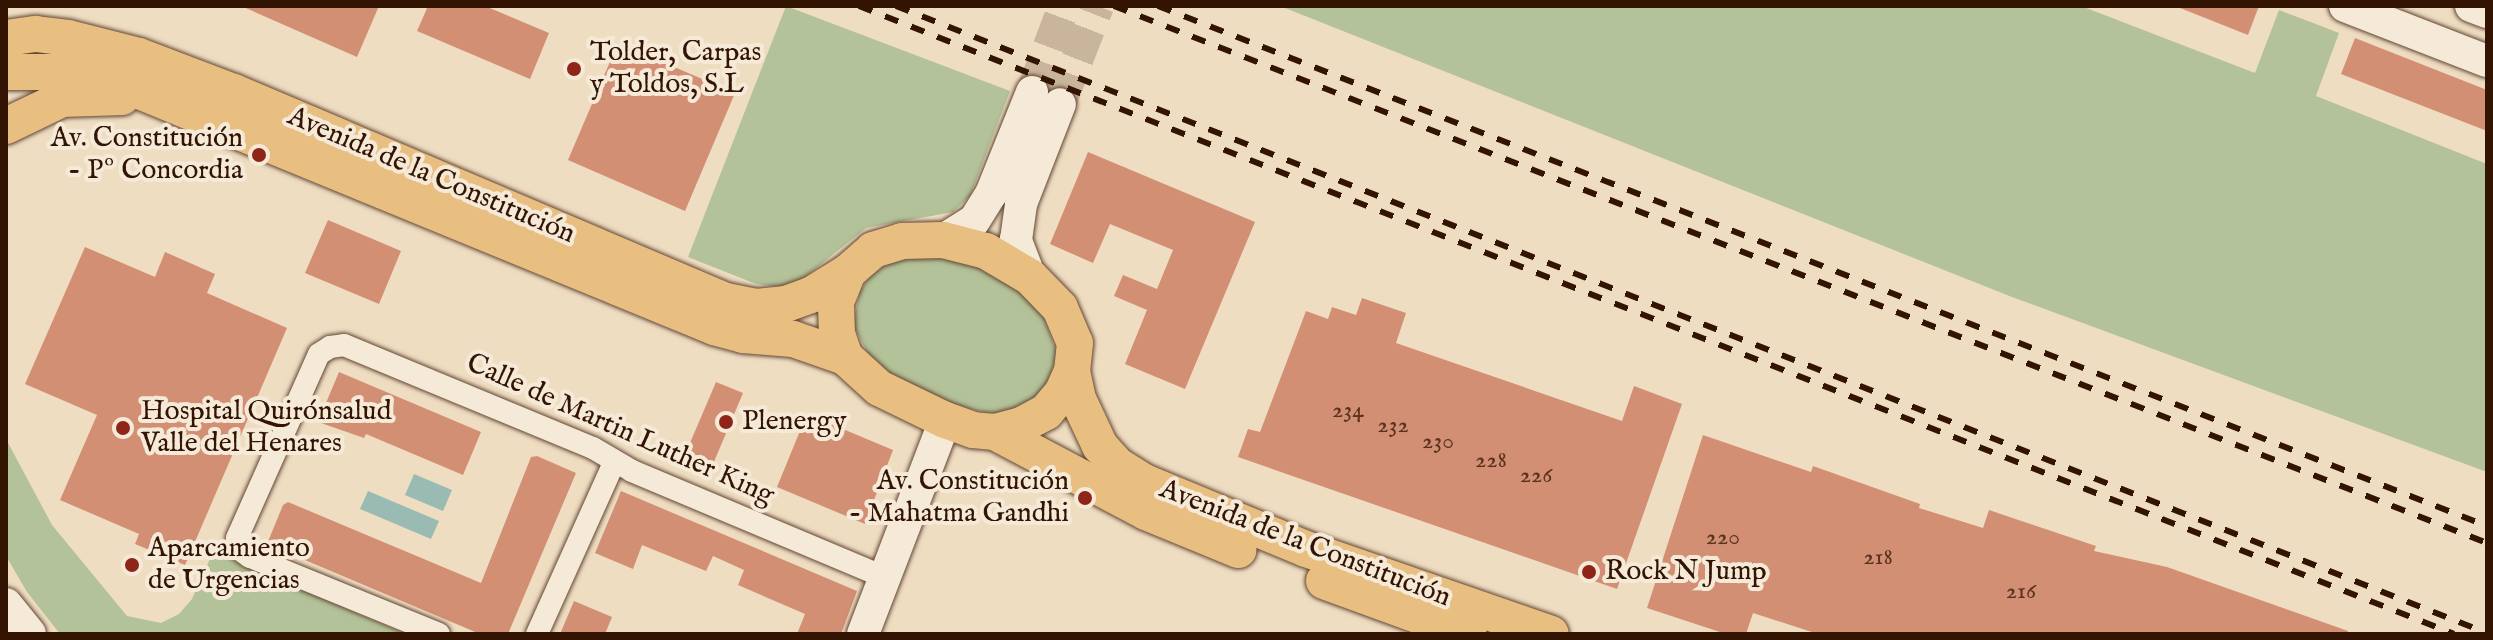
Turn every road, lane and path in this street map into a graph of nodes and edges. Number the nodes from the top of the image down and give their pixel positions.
1 (2345, 6) edge
2 (2471, 6) edge
3 (2487, 12) edge
4 (6, 38) edge
5 (2487, 61) edge
6 (6, 72) edge
7 (169, 103) junction
8 (6, 126) edge
9 (943, 240) junction
10 (848, 272) junction
11 (1030, 277) junction
12 (845, 357) junction
13 (1072, 371) junction
14 (945, 420) junction
15 (995, 432) junction
16 (614, 463) junction
17 (884, 577) junction
18 (6, 604) edge
19 (30, 634) edge
20 (439, 634) edge
21 (537, 634) edge
22 (863, 634) edge
23 (1469, 634) edge
24 (1551, 634) edge

1 - 5 street
2 - 3 street
4 - 10 main road, Avenida de la Constitución
6 - 7 main road, Avenida de la Constitución
7 - 8 main road
7 - 12 main road, Avenida de la Constitución
9 - 10 main road
9 - 11 main road
9 - 11 street
10 - 12 main road
11 - 13 main road
12 - 14 main road
13 - 15 main road
13 - 24 main road, Avenida de la Constitución
14 - 15 main road
14 - 17 street
15 - 23 main road, Avenida de la Constitución
16 - 17 street, Calle de Martin Luther King
16 - 20 street, Calle de Martin Luther King
16 - 21 street
17 - 22 street
18 - 19 street

